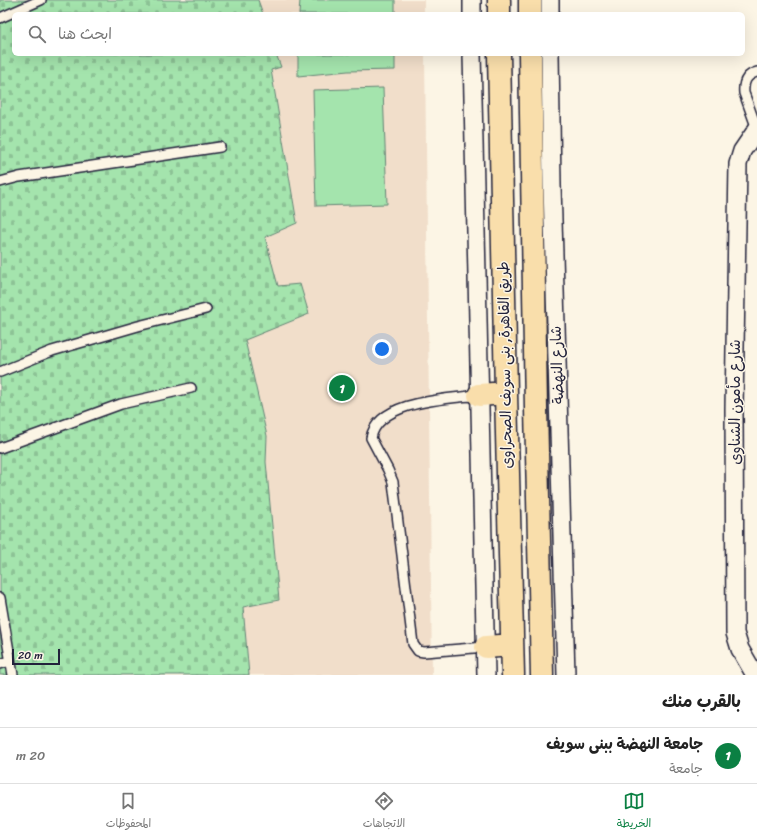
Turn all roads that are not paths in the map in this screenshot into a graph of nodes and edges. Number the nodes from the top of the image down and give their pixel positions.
1 (41, 0) edge
2 (472, 0) edge
3 (499, 0) edge
4 (530, 0) edge
5 (550, 0) edge
6 (14, 12) edge
7 (472, 12) edge
8 (499, 12) edge
9 (530, 12) edge
10 (550, 12) edge
11 (12, 13) edge
12 (0, 18) edge
13 (472, 56) edge
14 (500, 56) edge
15 (530, 56) edge
16 (550, 56) edge
17 (757, 72) edge
18 (757, 129) edge
19 (220, 147) dead end
20 (0, 182) edge
21 (206, 309) dead end
22 (0, 372) edge
23 (192, 388) dead end
24 (506, 393) junction
25 (479, 395) junction
26 (0, 448) edge
27 (0, 598) edge
28 (512, 645) junction
29 (486, 647) junction
30 (10, 661) junction
31 (0, 664) edge
32 (13, 675) edge
33 (486, 675) edge
34 (512, 675) edge
35 (542, 675) edge
36 (566, 675) edge
37 (755, 675) edge

1 - 6 lane
2 - 7 street
3 - 8 main road
4 - 9 main road
5 - 10 street
11 - 12 lane
13 - 25 street
14 - 24 main road, طريق القاهرة, بنى سويف الصحراوى
15 - 35 main road, طريق القاهرة, بنى سويف الصحراوى
16 - 36 street, شارع النهضة
17 - 18 lane
18 - 37 street, شارع مأمون الشناوى
19 - 20 lane
21 - 22 lane
23 - 26 lane
24 - 25 main road
24 - 28 main road, طريق القاهرة, بنى سويف الصحراوى
25 - 29 street
25 - 29 lane
27 - 30 lane
28 - 29 main road
28 - 34 main road, طريق القاهرة, بنى سويف الصحراوى
29 - 33 street
30 - 31 lane
30 - 32 lane

